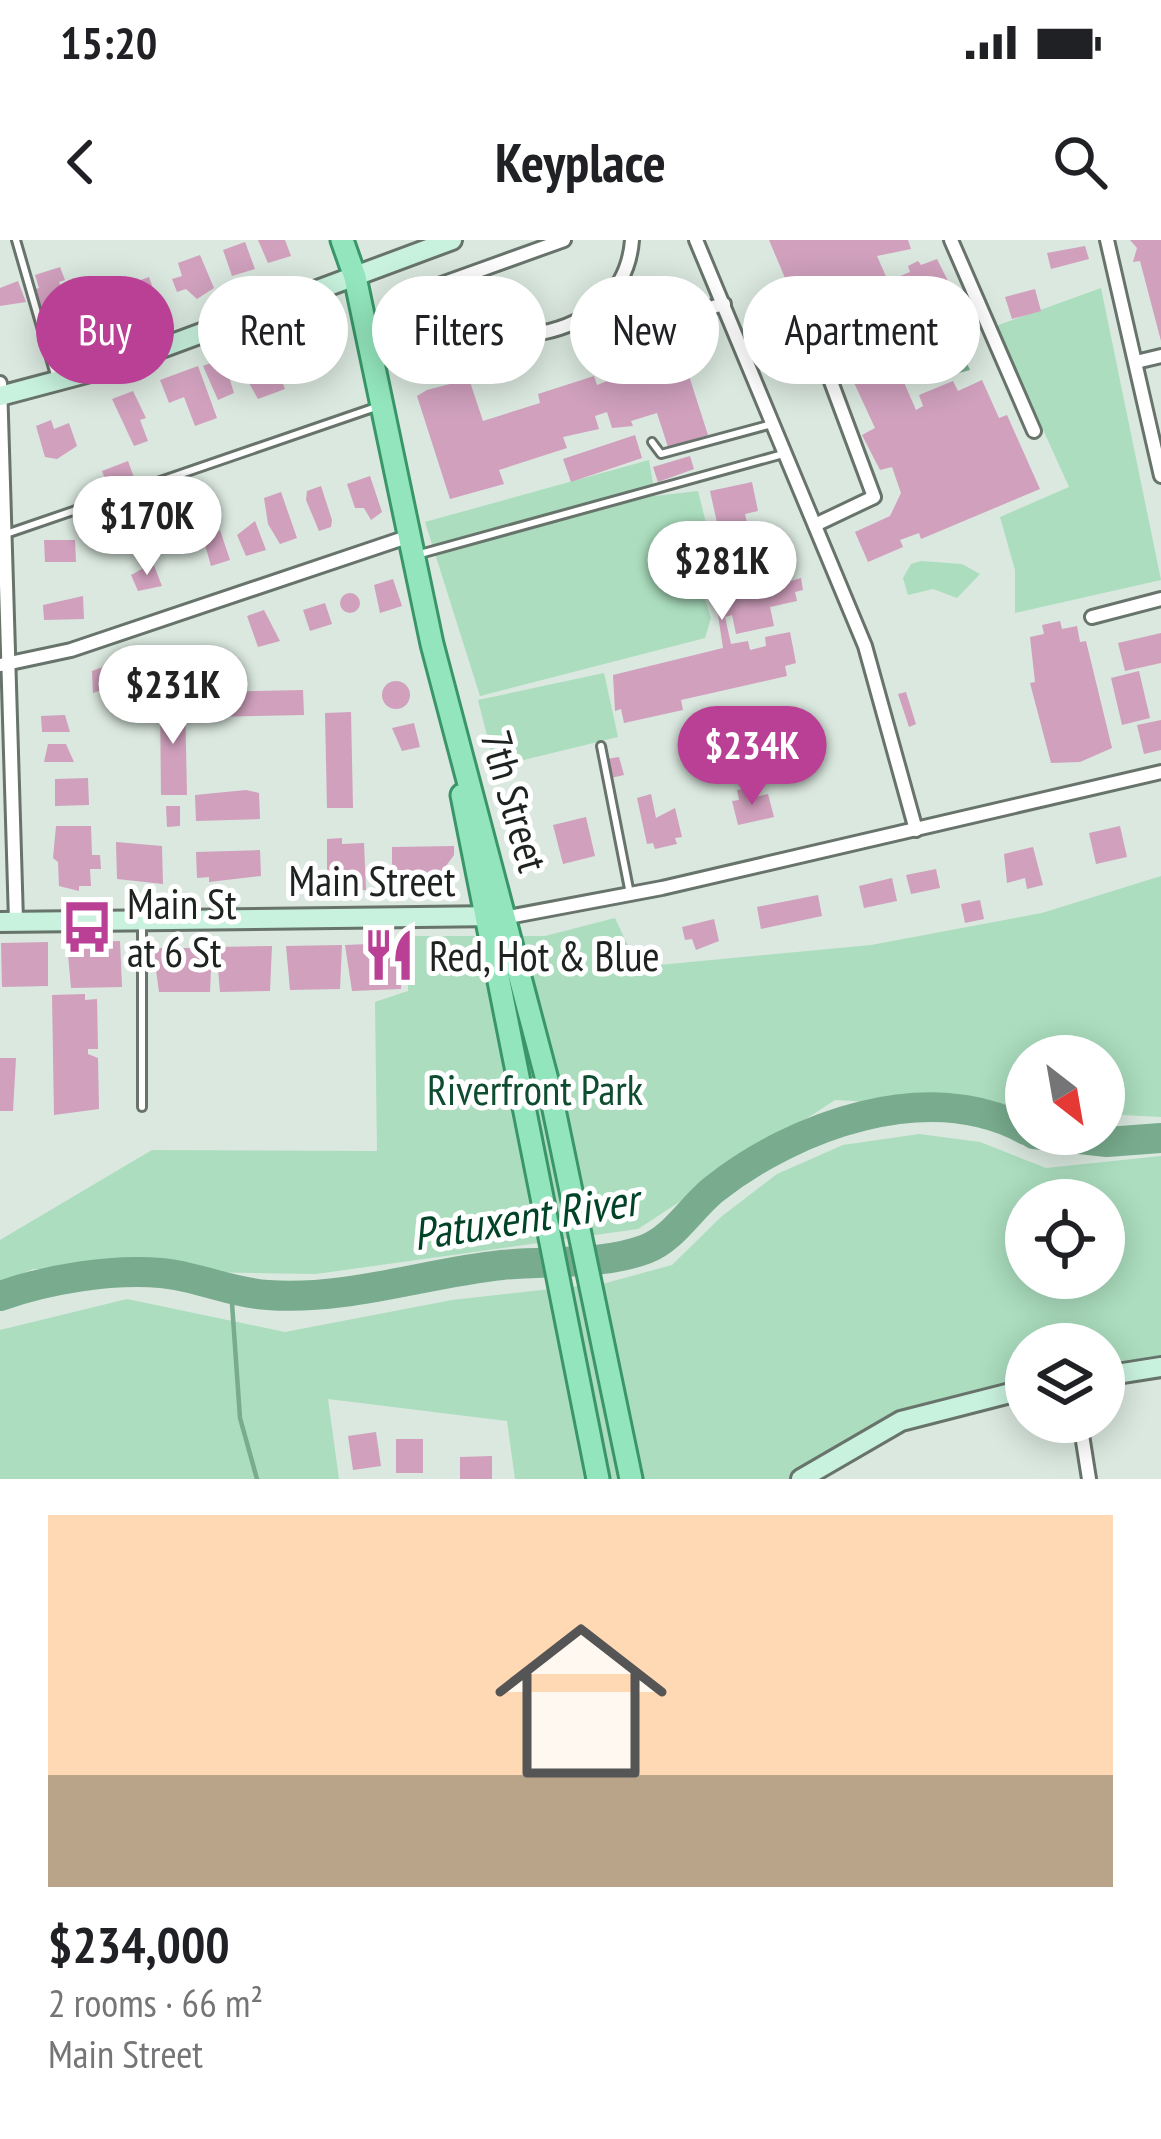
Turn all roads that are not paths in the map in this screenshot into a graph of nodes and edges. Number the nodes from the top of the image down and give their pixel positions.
1 (16, 240) edge
2 (342, 240) edge
3 (452, 240) edge
4 (564, 240) edge
5 (632, 240) edge
6 (696, 240) edge
7 (952, 240) edge
8 (1107, 240) edge
9 (620, 276) edge
10 (967, 276) edge
11 (355, 277) junction
12 (724, 304) junction
13 (719, 305) edge
14 (980, 308) edge
15 (36, 310) edge
16 (570, 321) edge
17 (174, 342) edge
18 (743, 349) edge
19 (1161, 356) edge
20 (1136, 362) junction
21 (57, 384) edge
22 (758, 384) edge
23 (832, 384) edge
24 (1, 391) edge
25 (382, 404) junction
26 (775, 424) junction
27 (1034, 431) dead end
28 (652, 442) dead end
29 (787, 453) junction
30 (1161, 476) edge
31 (815, 525) junction
32 (3, 535) edge
33 (412, 546) junction
34 (1161, 599) edge
35 (1092, 617) dead end
36 (4, 665) edge
37 (602, 746) dead end
38 (1161, 772) edge
39 (916, 830) junction
40 (630, 894) junction
41 (497, 916) junction
42 (142, 920) junction
43 (8, 922) edge
44 (142, 1107) dead end
45 (1161, 1367) edge
46 (1125, 1373) edge
47 (1005, 1394) edge
48 (1083, 1443) edge
49 (598, 1479) edge
50 (631, 1479) edge
51 (801, 1479) edge
52 (1089, 1479) edge

1 - 15 lane
2 - 11 main road, 7th Street
3 - 11 street
4 - 16 street
5 - 9 street
6 - 12 street
7 - 10 street
8 - 20 street
11 - 17 street
11 - 25 main road, 7th Street
12 - 13 street
12 - 18 street
14 - 27 street
19 - 20 street
20 - 30 street
21 - 24 street
22 - 26 street
23 - 31 street
24 - 32 street
25 - 32 lane
25 - 33 main road, 7th Street
26 - 28 lane
26 - 29 street
29 - 31 street
29 - 33 lane
31 - 39 street
32 - 36 street
33 - 36 street
33 - 41 main road, 7th Street
34 - 35 street
36 - 43 street
37 - 40 lane
38 - 39 street, Main Street
39 - 40 street, Main Street
40 - 41 street, Main Street
41 - 42 street, Main Street
41 - 49 main road, 7th Street
41 - 50 main road, 7th Street
42 - 43 street, Main Street
42 - 44 lane
45 - 46 street
47 - 51 street
48 - 52 street

